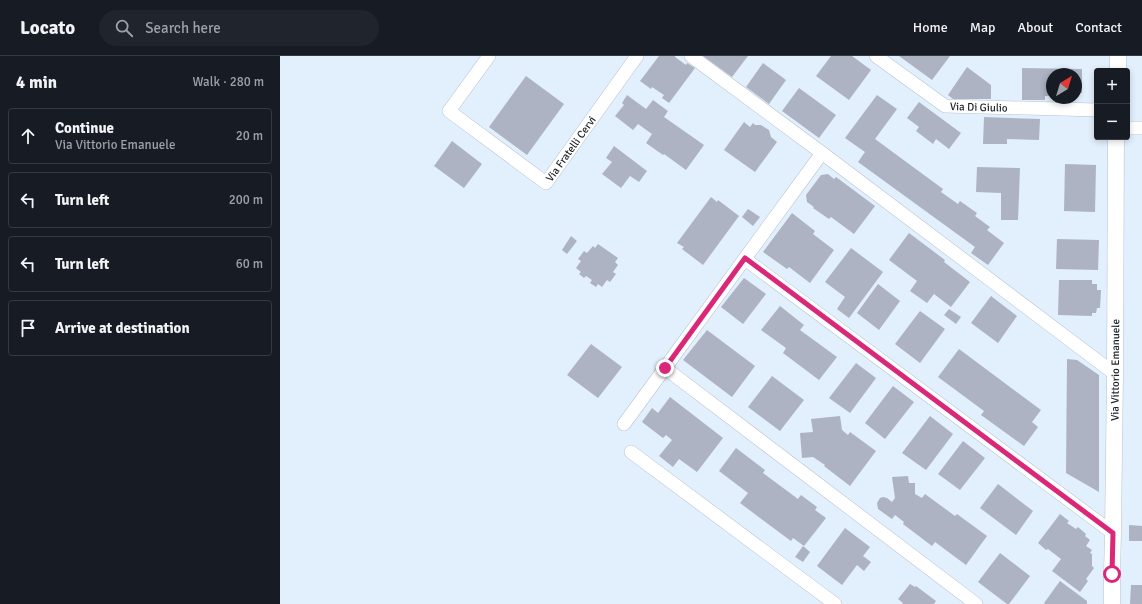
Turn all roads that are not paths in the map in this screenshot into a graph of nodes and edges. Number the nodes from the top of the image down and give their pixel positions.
1 (489, 56) edge
2 (637, 56) edge
3 (691, 56) edge
4 (876, 56) edge
5 (1118, 56) edge
6 (1118, 68) edge
7 (1094, 110) edge
8 (1130, 128) edge
9 (1142, 128) edge
10 (1116, 140) edge
11 (822, 153) junction
12 (745, 258) junction
13 (665, 368) junction
14 (1115, 374) junction
15 (624, 424) dead end
16 (631, 452) dead end
17 (1113, 533) junction
18 (835, 604) edge
19 (976, 604) edge
20 (1112, 604) edge

1 - 2 street, Via Fratelli Cervi
3 - 11 street
4 - 7 street, Via Di Giulio
5 - 6 street
8 - 9 street
10 - 14 street, Via Vittorio Emanuele
11 - 12 street
11 - 14 street
12 - 13 street
12 - 17 street
13 - 15 street
13 - 19 street
14 - 17 street, Via Vittorio Emanuele
16 - 18 street
17 - 20 street, Via Vittorio Emanuele

